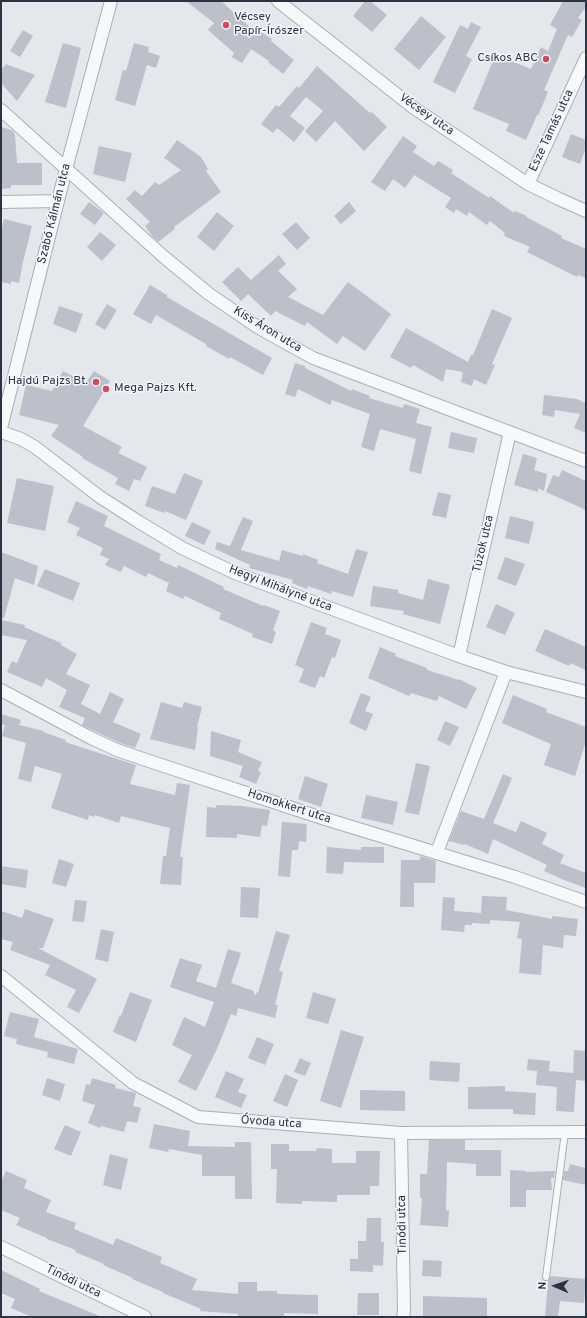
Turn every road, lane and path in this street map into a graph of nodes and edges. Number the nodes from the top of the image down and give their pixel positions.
1 (111, 1) edge
2 (278, 1) edge
3 (586, 58) edge
4 (1, 110) edge
5 (66, 169) junction
6 (528, 184) junction
7 (58, 200) junction
8 (1, 202) edge
9 (586, 211) edge
10 (1, 428) edge
11 (1, 432) edge
12 (510, 432) junction
13 (586, 461) edge
14 (459, 656) junction
15 (506, 672) junction
16 (1, 690) edge
17 (586, 692) edge
18 (437, 852) junction
19 (586, 902) edge
20 (1, 976) edge
21 (565, 1132) junction
22 (586, 1132) edge
23 (401, 1133) junction
24 (1, 1247) edge
25 (546, 1277) dead end
26 (145, 1317) edge
27 (402, 1317) edge

1 - 5 street, Szabó Kálmán utca
2 - 6 street, Vécsey utca
3 - 6 street, Esze Tamás utca
4 - 5 street, Kiss Áron utca
5 - 7 street, Szabó Kálmán utca
5 - 12 street, Kiss Áron utca
6 - 9 street, Vécsey utca
7 - 8 street
7 - 10 street, Szabó Kálmán utca
11 - 14 street, Hegyi Mihályné utca
12 - 13 street, Kiss Áron utca
12 - 14 street, Túzok utca
14 - 15 street, Hegyi Mihályné utca
15 - 17 street, Hegyi Mihályné utca
15 - 18 street
16 - 18 street, Homokkert utca
18 - 19 street, Homokkert utca
20 - 23 street, Óvoda utca
21 - 22 street, Óvoda utca
21 - 23 street, Óvoda utca
21 - 25 lane
23 - 27 street, Tinódi utca
24 - 26 street, Tinódi utca

